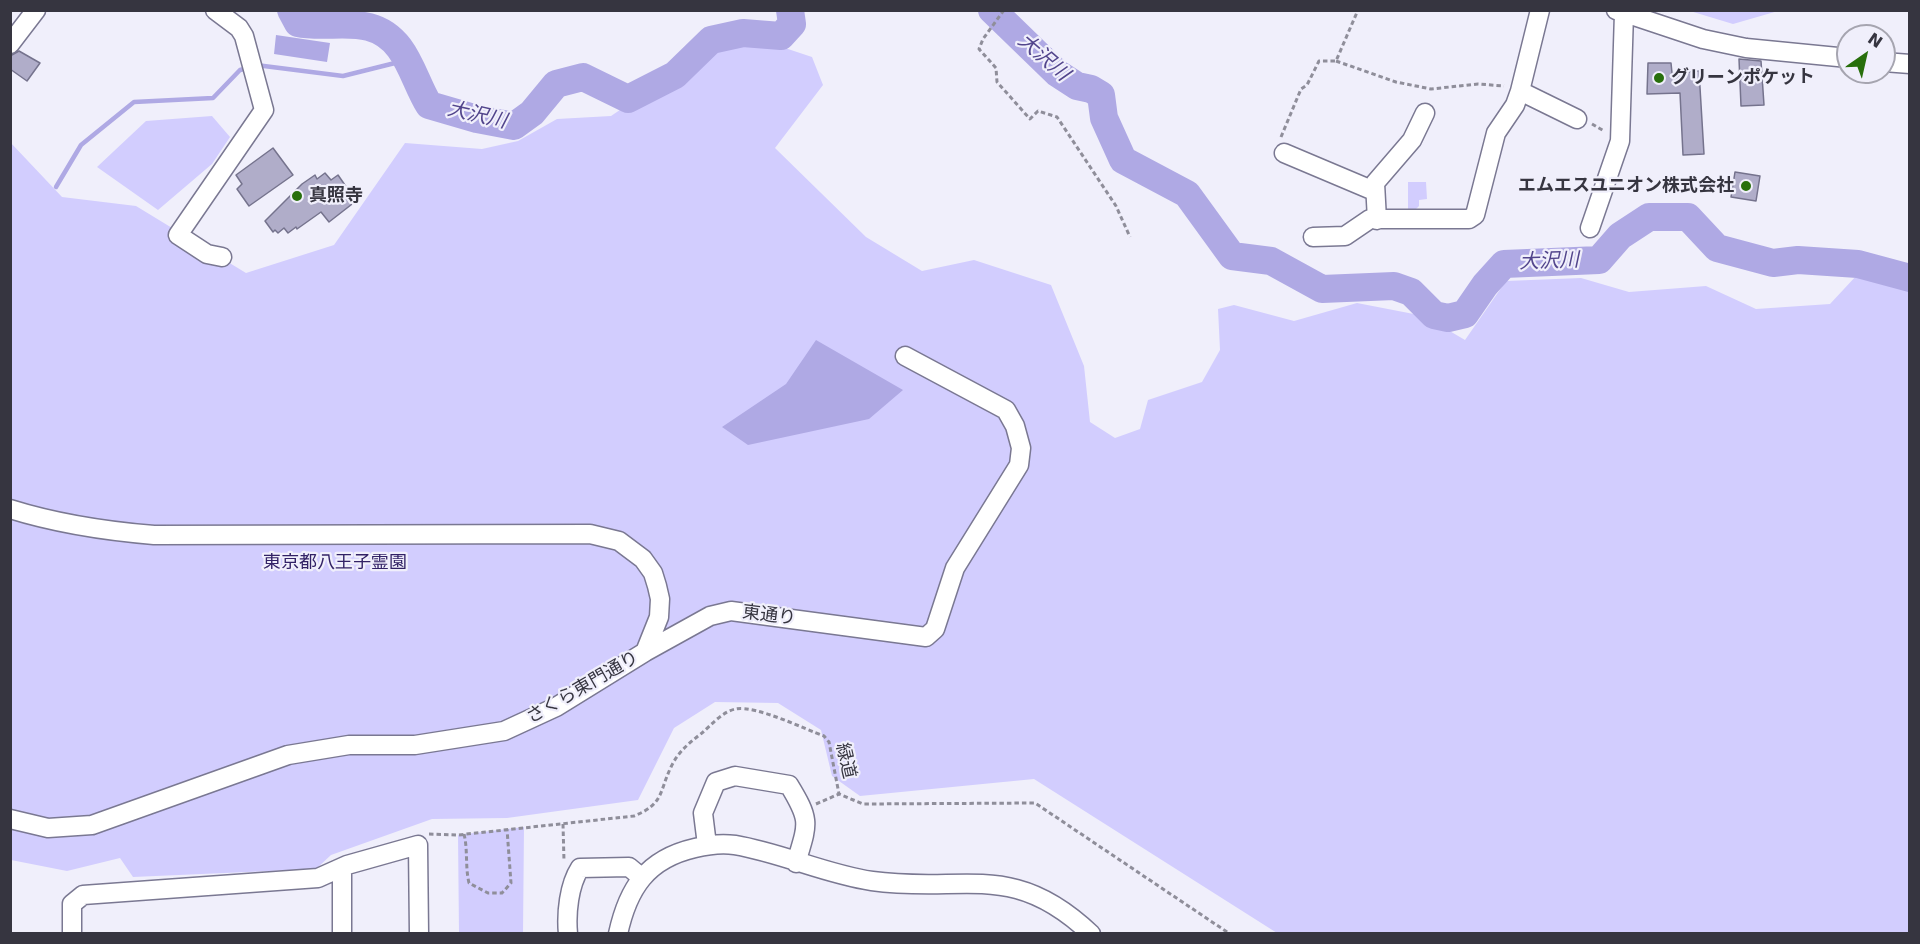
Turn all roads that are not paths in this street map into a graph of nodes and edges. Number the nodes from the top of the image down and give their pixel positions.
1 (36, 10) edge
2 (215, 10) edge
3 (1540, 10) edge
4 (1620, 12) edge
5 (10, 44) edge
6 (1836, 57) edge
7 (1521, 89) junction
8 (1425, 113) dead end
9 (1577, 119) road end
10 (1281, 150) road end
11 (1374, 191) junction
12 (1377, 220) junction
13 (1590, 228) dead end
14 (1314, 237) dead end
15 (222, 257) dead end
16 (905, 356) dead end
17 (10, 509) edge
18 (645, 652) junction
19 (10, 819) edge
20 (707, 845) junction
21 (796, 863) junction
22 (342, 869) junction
23 (641, 877) junction
24 (72, 933) edge
25 (342, 933) edge
26 (419, 933) edge
27 (568, 933) edge
28 (618, 933) edge
29 (1091, 933) edge

1 - 5 street
2 - 15 street
3 - 7 street
4 - 6 street
4 - 13 street
7 - 9 street
7 - 12 street
8 - 11 street
10 - 11 street
11 - 12 street
12 - 14 street
16 - 18 street, 東通り
17 - 18 street, さくら東門通り
18 - 19 street, さくら東門通り
20 - 21 street
20 - 21 street
20 - 23 street
21 - 29 street
22 - 24 street
22 - 25 street
22 - 26 street
23 - 27 street
23 - 28 street

